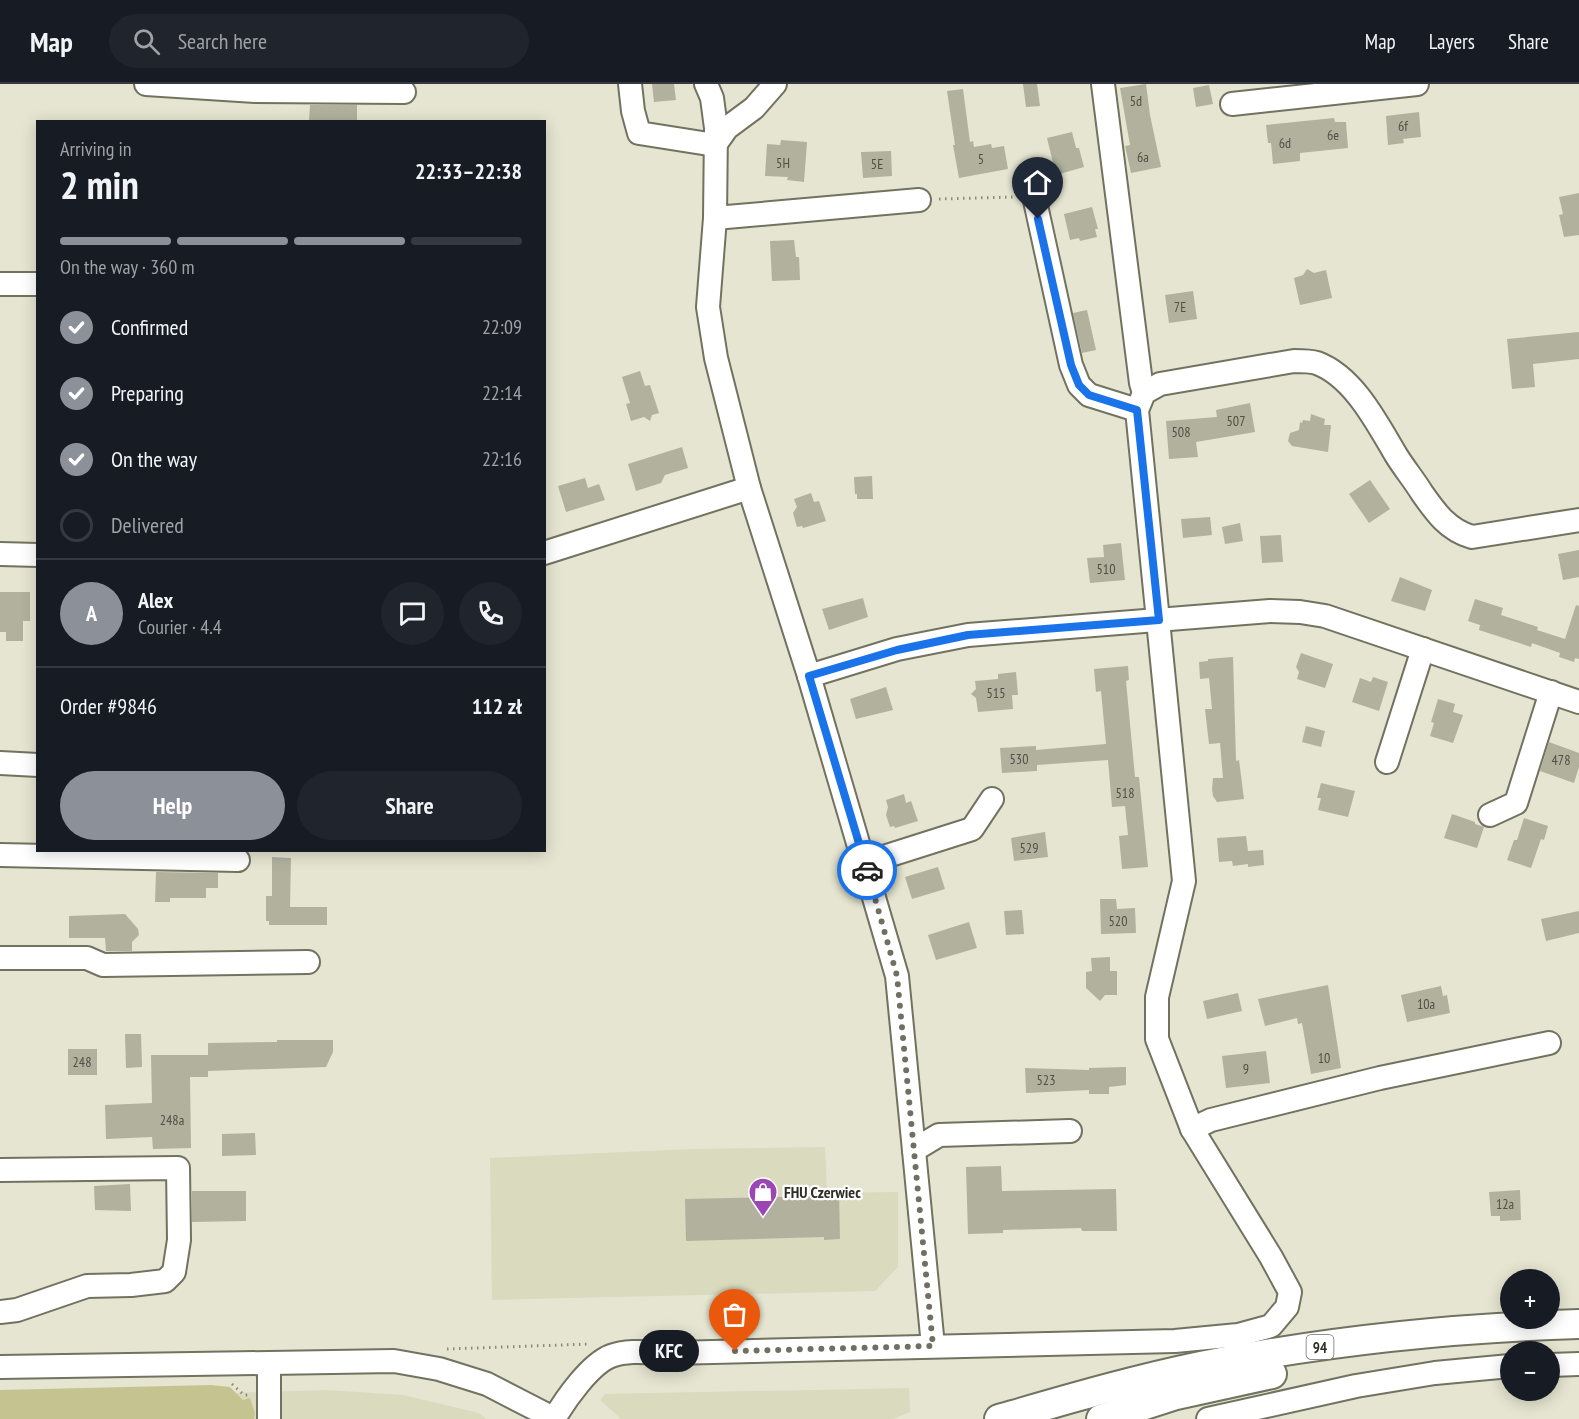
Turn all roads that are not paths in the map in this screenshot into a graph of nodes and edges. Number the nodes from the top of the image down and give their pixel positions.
1 (146, 84) edge
2 (630, 84) edge
3 (775, 84) edge
4 (1103, 84) edge
5 (1418, 84) edge
6 (234, 86) edge
7 (714, 89) edge
8 (404, 92) dead end
9 (1232, 104) dead end
10 (715, 145) junction
11 (1032, 188) road end
12 (919, 200) road end
13 (715, 218) junction
14 (0, 284) edge
15 (36, 284) edge
16 (1141, 402) junction
17 (749, 488) junction
18 (1579, 520) edge
19 (546, 552) edge
20 (0, 554) edge
21 (36, 555) edge
22 (1159, 620) junction
23 (1423, 649) junction
24 (809, 676) junction
25 (1551, 692) junction
26 (1579, 702) edge
27 (1387, 762) dead end
28 (0, 763) edge
29 (36, 765) edge
30 (992, 799) dead end
31 (1490, 815) dead end
32 (0, 855) edge
33 (238, 860) dead end
34 (865, 863) junction
35 (0, 958) edge
36 (308, 962) dead end
37 (1549, 1043) dead end
38 (1192, 1129) junction
39 (1070, 1131) dead end
40 (914, 1150) junction
41 (0, 1170) edge
42 (0, 1312) edge
43 (1579, 1324) edge
44 (1579, 1341) edge
45 (933, 1346) junction
46 (269, 1363) junction
47 (1579, 1364) edge
48 (1560, 1365) edge
49 (0, 1367) edge
50 (1500, 1367) edge
51 (269, 1419) edge
52 (555, 1419) edge
53 (999, 1419) edge
54 (1101, 1419) edge
55 (1208, 1419) edge

1 - 6 street
2 - 10 street
3 - 10 street
4 - 16 street
5 - 9 street
6 - 8 street
7 - 10 street
10 - 13 street
11 - 16 street
12 - 13 street
13 - 17 street
14 - 15 street
16 - 18 street
16 - 22 street
17 - 19 street
17 - 24 street
20 - 21 street
22 - 23 street
22 - 24 street
22 - 38 street
23 - 25 street
23 - 27 street
24 - 34 street
25 - 26 street
25 - 31 street
28 - 29 street
30 - 34 street
32 - 33 street
34 - 40 street
35 - 36 street
37 - 38 street
38 - 45 street
39 - 40 street
40 - 45 street
41 - 42 street
43 - 53 main road, 94
44 - 54 main road, 94
45 - 52 street
46 - 49 street
46 - 51 street
46 - 52 street
47 - 48 street
50 - 55 street

